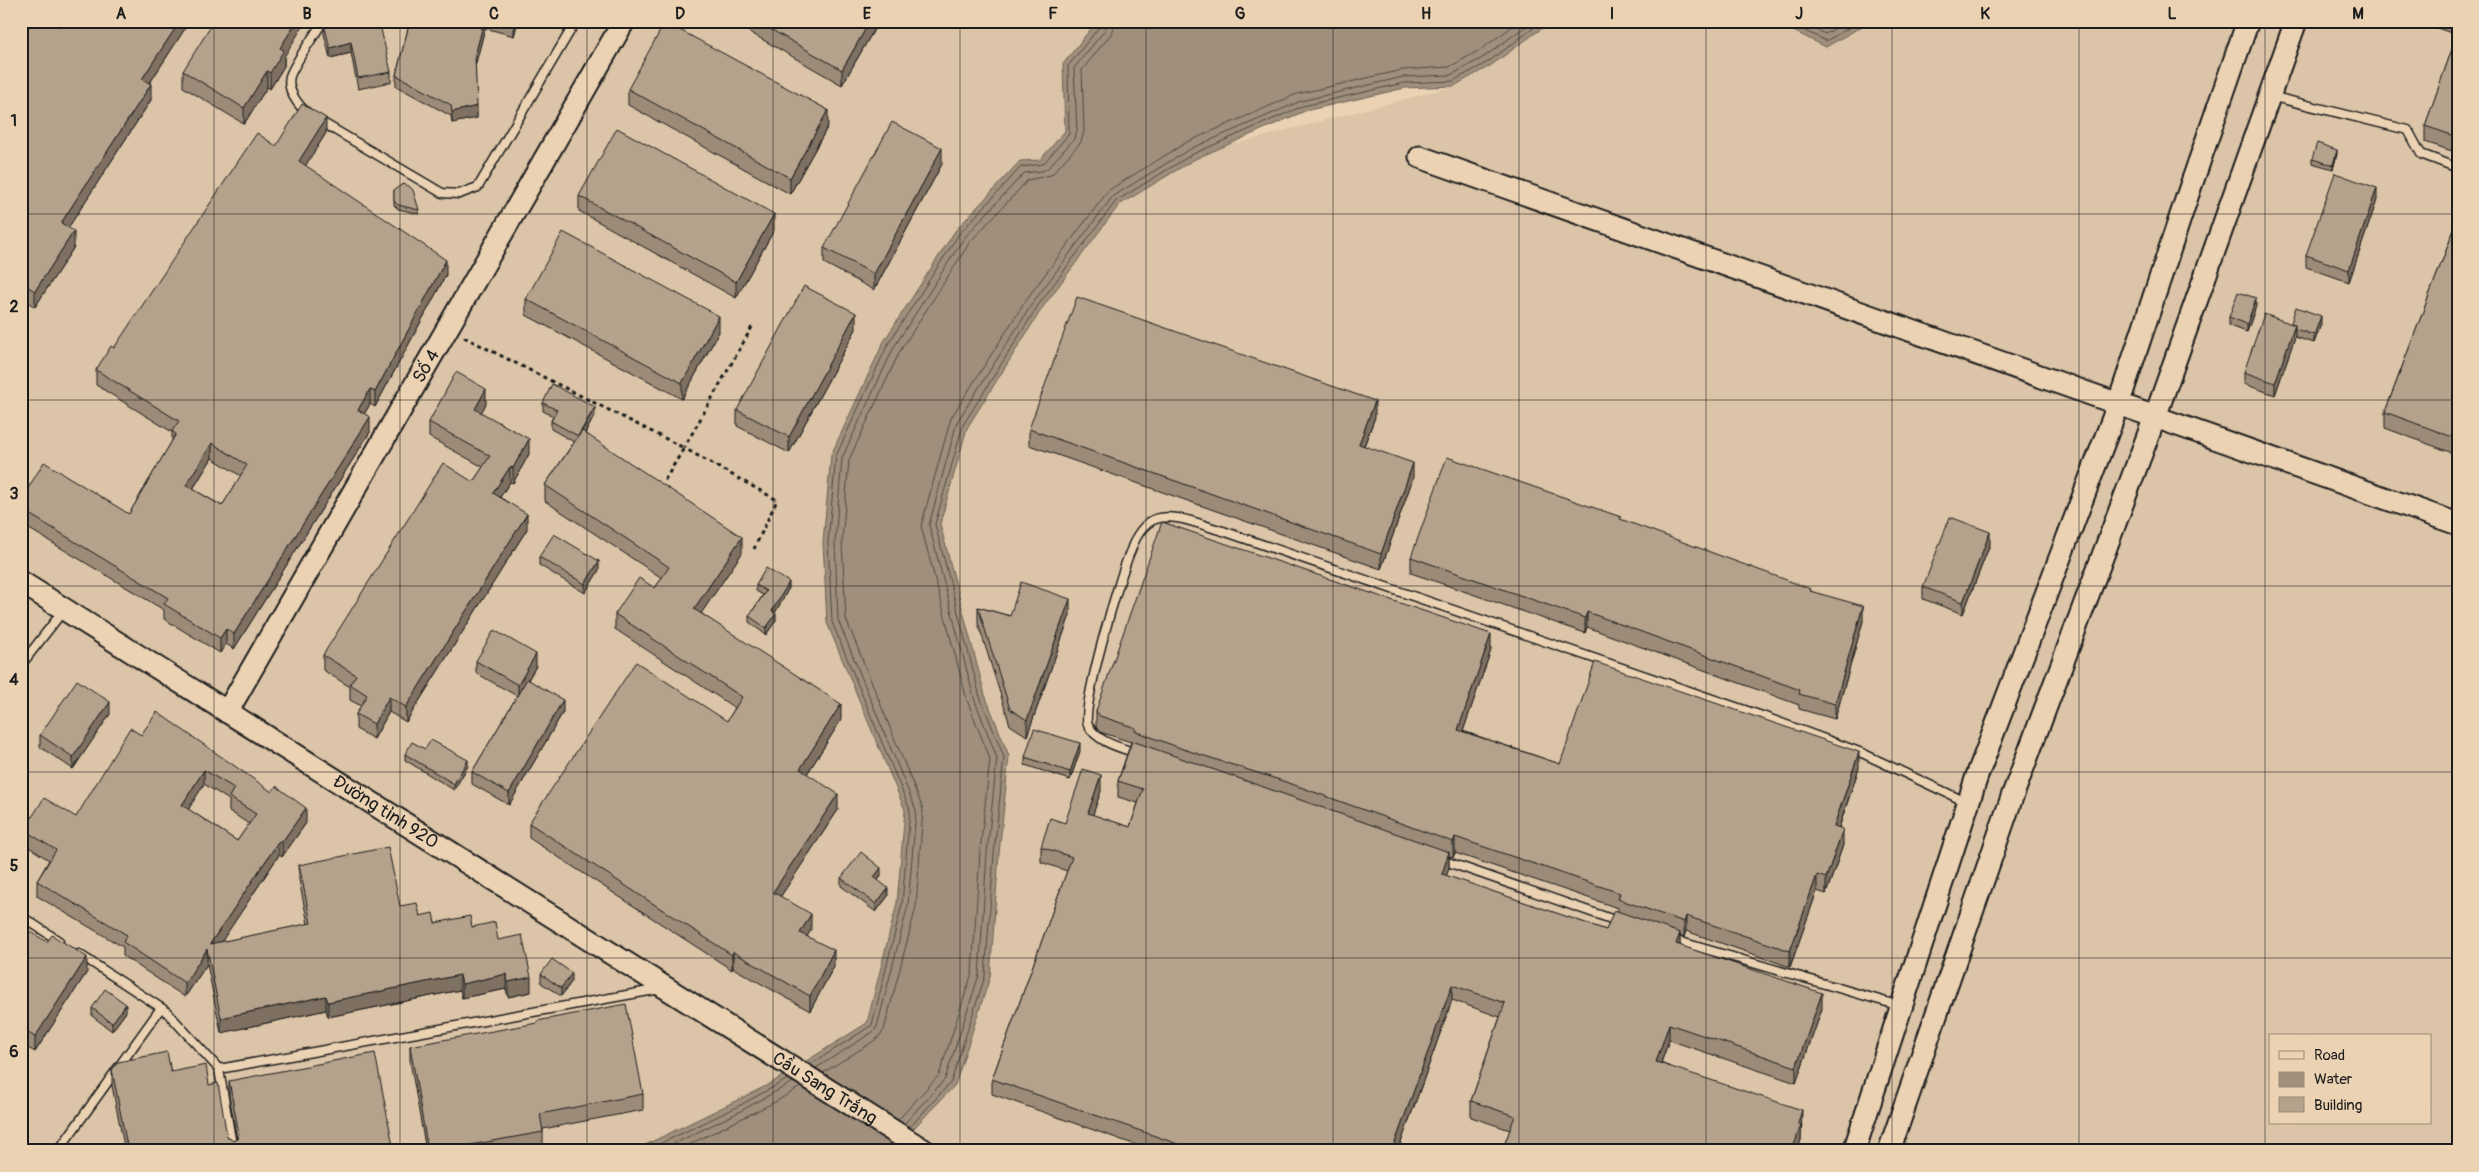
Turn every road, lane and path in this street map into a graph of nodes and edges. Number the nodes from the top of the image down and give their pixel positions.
1 (323, 21) edge
2 (559, 21) edge
3 (576, 21) edge
4 (624, 21) edge
5 (2248, 21) edge
6 (2296, 21) edge
7 (571, 30) junction
8 (2268, 95) junction
9 (1420, 157) dead end
10 (2458, 168) edge
11 (752, 327) dead end
12 (448, 328) junction
13 (2118, 404) junction
14 (2155, 418) junction
15 (684, 448) junction
16 (663, 483) edge
17 (2458, 524) edge
18 (754, 549) dead end
19 (21, 582) edge
20 (64, 609) junction
21 (21, 666) edge
22 (227, 712) junction
23 (1146, 757) edge
24 (1968, 804) junction
25 (1433, 857) edge
26 (21, 916) edge
27 (1631, 925) edge
28 (1659, 935) edge
29 (665, 988) junction
30 (1902, 1007) junction
31 (161, 1008) junction
32 (751, 1042) joint
33 (219, 1069) junction
34 (58, 1151) edge
35 (233, 1151) edge
36 (925, 1151) edge
37 (1854, 1151) edge
38 (1889, 1151) edge

1 - 7 lane
2 - 7 lane
3 - 7 lane
4 - 12 street, Số 4
5 - 13 street
6 - 8 street
8 - 10 lane
8 - 14 street
9 - 13 street
11 - 15 path
12 - 15 path
12 - 22 street, Số 4
13 - 14 street
13 - 24 street
14 - 17 street
14 - 38 street
15 - 16 path
15 - 18 path
19 - 20 street, Đường tỉnh 920
20 - 21 lane
20 - 22 street, Đường tỉnh 920
22 - 29 street, Đường tỉnh 920
23 - 24 lane
24 - 30 street
25 - 27 lane
26 - 31 lane
28 - 30 lane
29 - 32 street, Đường tỉnh 920
29 - 33 lane
30 - 37 street
31 - 33 lane
31 - 34 lane
32 - 36 street, Cầu Sang Trắng
33 - 35 lane

